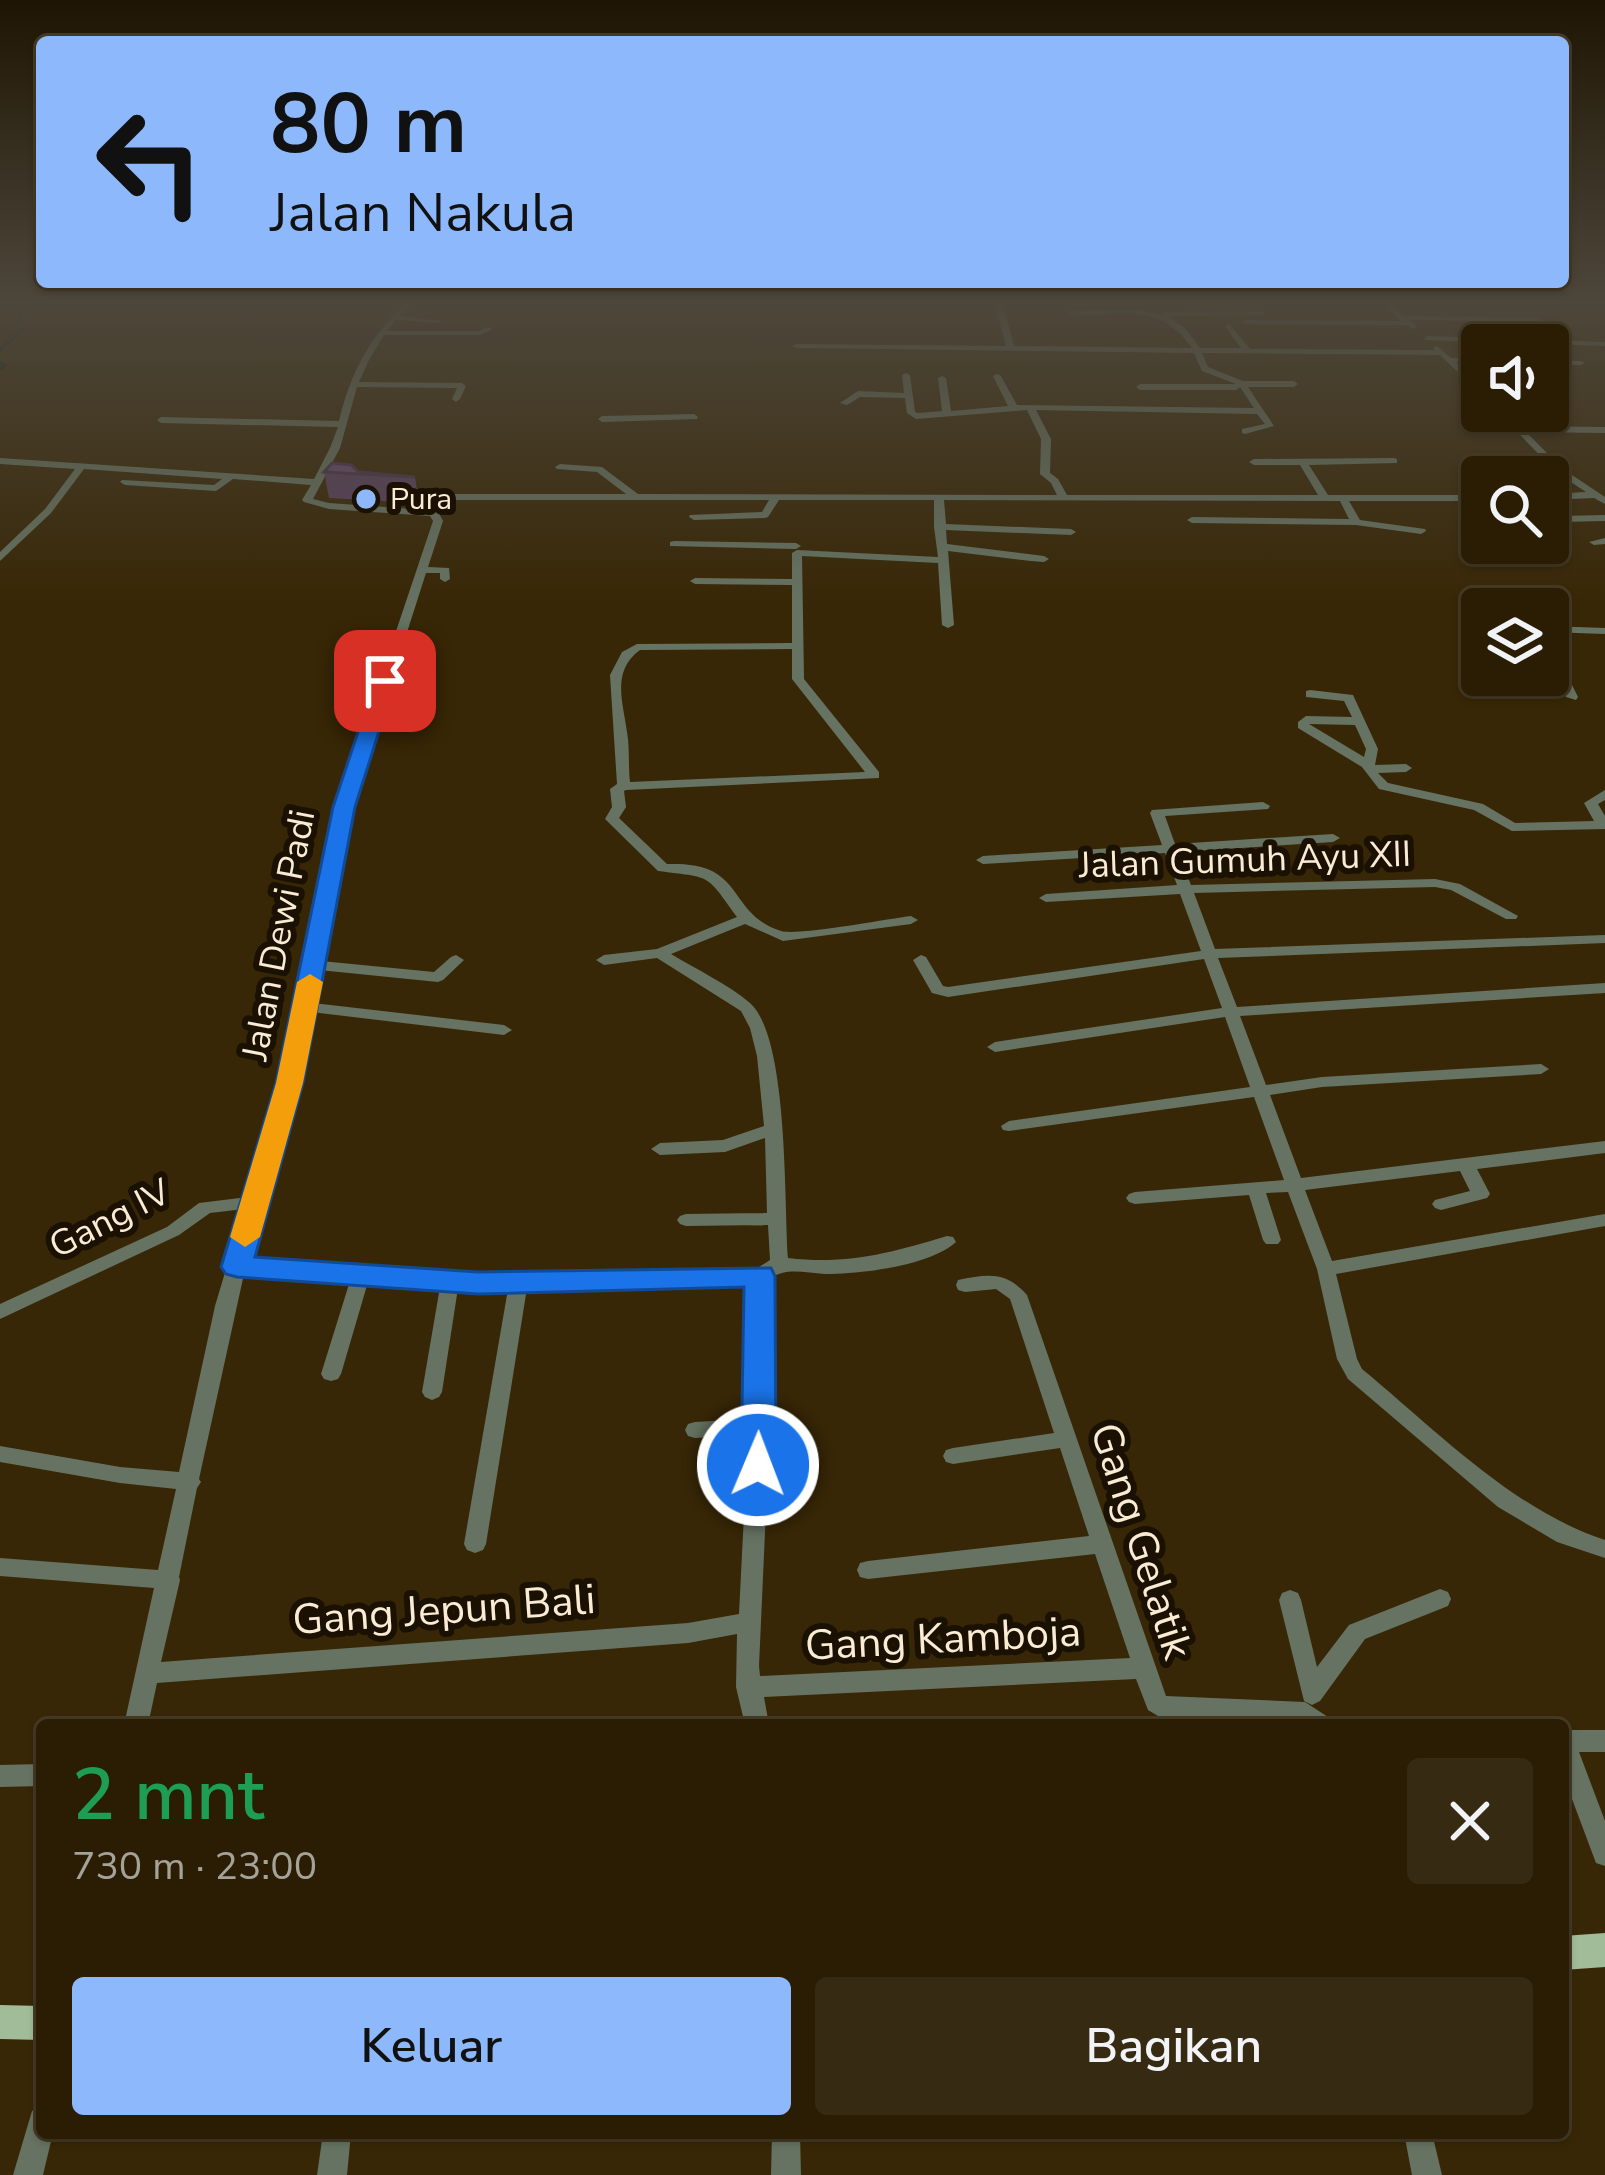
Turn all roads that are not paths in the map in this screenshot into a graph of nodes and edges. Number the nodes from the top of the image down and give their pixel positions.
1 (347, 402) edge
2 (846, 402) edge
3 (910, 402) edge
4 (945, 402) edge
5 (1010, 402) edge
6 (1253, 402) edge
7 (844, 404) dead end
8 (1013, 407) junction
9 (1030, 407) junction
10 (1259, 410) junction
11 (947, 415) junction
12 (694, 417) dead end
13 (602, 419) dead end
14 (161, 420) dead end
15 (1219, 420) dead end
16 (1267, 421) junction
17 (341, 424) junction
18 (1569, 430) edge
19 (1605, 430) edge
20 (1245, 431) dead end
21 (1521, 432) edge
22 (0, 461) edge
23 (1394, 461) dead end
24 (1254, 462) dead end
25 (1303, 462) junction
26 (81, 467) junction
27 (560, 467) dead end
28 (230, 477) junction
29 (125, 482) dead end
30 (314, 482) junction
31 (415, 494) edge
32 (1068, 495) junction
33 (428, 496) junction
34 (632, 497) junction
35 (776, 497) junction
36 (939, 497) junction
37 (1461, 497) edge
38 (1569, 497) edge
39 (1601, 497) edge
40 (1325, 498) junction
41 (1343, 498) junction
42 (435, 513) junction
43 (694, 517) dead end
44 (1605, 518) edge
45 (1569, 519) edge
46 (1192, 520) dead end
47 (1356, 522) junction
48 (939, 527) junction
49 (800, 528) dead end
50 (1421, 531) dead end
51 (1071, 532) dead end
52 (674, 544) dead end
53 (796, 550) junction
54 (942, 554) junction
55 (0, 558) edge
56 (1044, 559) dead end
57 (422, 570) junction
58 (445, 579) dead end
59 (695, 581) dead end
60 (799, 582) junction
61 (949, 625) dead end
62 (1569, 630) edge
63 (1605, 631) edge
64 (798, 646) junction
65 (1569, 692) edge
66 (1310, 694) dead end
67 (1572, 698) dead end
68 (1360, 721) junction
69 (1367, 766) junction
70 (1406, 769) dead end
71 (624, 786) junction
72 (1605, 794) edge
73 (1492, 800) dead end
74 (1263, 806) dead end
75 (1524, 828) junction
76 (1334, 838) dead end
77 (1169, 845) junction
78 (983, 860) dead end
79 (1185, 889) junction
80 (1046, 898) dead end
81 (1510, 916) dead end
82 (746, 919) junction
83 (911, 920) dead end
84 (1605, 939) edge
85 (666, 950) junction
86 (1209, 954) junction
87 (456, 960) dead end
88 (604, 960) dead end
89 (921, 960) dead end
90 (315, 965) junction
91 (1605, 988) edge
92 (304, 1007) junction
93 (1229, 1012) junction
94 (504, 1030) dead end
95 (995, 1047) dead end
96 (1541, 1070) dead end
97 (1262, 1090) junction
98 (1009, 1126) dead end
99 (771, 1130) junction
100 (1605, 1147) edge
101 (660, 1149) dead end
102 (1466, 1165) junction
103 (1296, 1185) junction
104 (1256, 1188) junction
105 (256, 1194) junction
106 (1135, 1198) dead end
107 (1441, 1204) dead end
108 (777, 1219) junction
109 (686, 1220) dead end
110 (1605, 1220) edge
111 (1272, 1240) dead end
112 (947, 1243) dead end
113 (237, 1267) junction
114 (769, 1269) junction
115 (1326, 1269) junction
116 (361, 1276) junction
117 (450, 1282) junction
118 (518, 1283) junction
119 (964, 1286) dead end
120 (0, 1312) edge
121 (331, 1374) dead end
122 (432, 1392) dead end
123 (758, 1426) junction
124 (694, 1430) dead end
125 (1066, 1439) junction
126 (0, 1454) edge
127 (953, 1456) dead end
128 (190, 1482) junction
129 (476, 1544) dead end
130 (1102, 1544) junction
131 (1605, 1549) edge
132 (0, 1567) edge
133 (868, 1570) dead end
134 (169, 1580) junction
135 (1441, 1599) dead end
136 (1290, 1600) dead end
137 (747, 1622) junction
138 (1142, 1668) junction
139 (146, 1673) junction
140 (748, 1688) junction
141 (1312, 1692) junction
142 (137, 1719) edge
143 (756, 1719) edge
144 (1313, 1719) edge
145 (1317, 1719) edge
146 (1605, 1741) edge
147 (1569, 1742) edge
148 (1569, 1758) edge
149 (36, 1775) edge
150 (0, 1776) edge
151 (1605, 1854) edge
152 (1569, 1952) edge
153 (1603, 1955) edge
154 (0, 2023) edge
155 (36, 2023) edge
156 (37, 2139) edge
157 (336, 2139) edge
158 (786, 2139) edge
159 (1419, 2139) edge
160 (28, 2175) edge
161 (332, 2175) edge
162 (786, 2175) edge
163 (1427, 2175) edge

1 - 17 street
2 - 7 street
3 - 11 street
4 - 11 street
5 - 8 street
6 - 10 street
8 - 9 street
8 - 11 street
9 - 10 street
9 - 32 street
10 - 16 street
12 - 13 street
14 - 17 street
15 - 16 street
16 - 20 street
17 - 30 street
18 - 19 street
21 - 39 street
22 - 26 street
23 - 25 street
24 - 25 street
25 - 40 street
26 - 28 street
26 - 55 street
27 - 34 street
28 - 29 street
28 - 30 street
30 - 42 street
31 - 33 street
32 - 36 street
32 - 40 street
33 - 34 street
33 - 42 street
34 - 35 street
35 - 36 street
35 - 43 street
36 - 48 street
37 - 41 street
38 - 39 street
40 - 41 street
41 - 47 street
42 - 57 street, Jalan Dewi Padi
44 - 45 street
46 - 47 street
47 - 50 street
48 - 51 street
48 - 54 street
49 - 53 street
52 - 53 street
53 - 54 street
53 - 60 street
54 - 56 street
54 - 61 street
57 - 58 street
57 - 90 street, Jalan Dewi Padi
59 - 60 street
60 - 64 street
62 - 63 street
64 - 71 street
64 - 71 street
65 - 67 street
66 - 68 street
68 - 69 street
68 - 69 street
69 - 70 street
69 - 75 street
71 - 82 street
72 - 75 street
73 - 75 street
74 - 77 street
76 - 77 street
77 - 78 street
77 - 79 street
79 - 80 street, Jalan Gumuh Ayu XII
79 - 81 street, Jalan Gumuh Ayu XII
79 - 86 street
82 - 83 street
82 - 85 street
84 - 86 street
85 - 88 street
85 - 99 street
86 - 89 street
86 - 93 street
87 - 90 street
90 - 92 street, Jalan Dewi Padi
91 - 93 street
92 - 94 street
92 - 105 street, Jalan Dewi Padi
93 - 95 street
93 - 97 street
96 - 97 street
97 - 98 street
97 - 103 street
99 - 101 street
99 - 108 street
100 - 102 street
102 - 103 street
102 - 107 street
103 - 104 street
103 - 115 street
104 - 106 street
104 - 111 street
105 - 113 street, Jalan Dewi Padi
105 - 120 street, Gang IV
108 - 109 street
108 - 114 street
110 - 115 street
112 - 114 street
113 - 116 street
113 - 128 street, Jalan Dewi Padi
114 - 118 street
114 - 123 street
115 - 131 street
116 - 117 street
116 - 121 street
117 - 118 street
117 - 122 street
118 - 129 street
119 - 125 street, Gang Gelatik
123 - 124 street
123 - 137 street
125 - 127 street
125 - 130 street, Gang Gelatik
126 - 128 street
128 - 134 street, Jalan Dewi Padi
130 - 133 street
130 - 138 street, Gang Gelatik
132 - 134 street
134 - 139 street, Jalan Dewi Padi
135 - 141 street
136 - 141 street
137 - 139 street, Gang Jepun Bali
137 - 140 street
138 - 140 street, Gang Kamboja
138 - 144 street, Gang Gelatik
139 - 142 street, Jalan Dewi Padi
140 - 143 street
141 - 145 street
146 - 147 street
148 - 151 street
149 - 150 street
152 - 153 main road
154 - 155 main road
156 - 160 street
157 - 161 street
158 - 162 street
159 - 163 street

